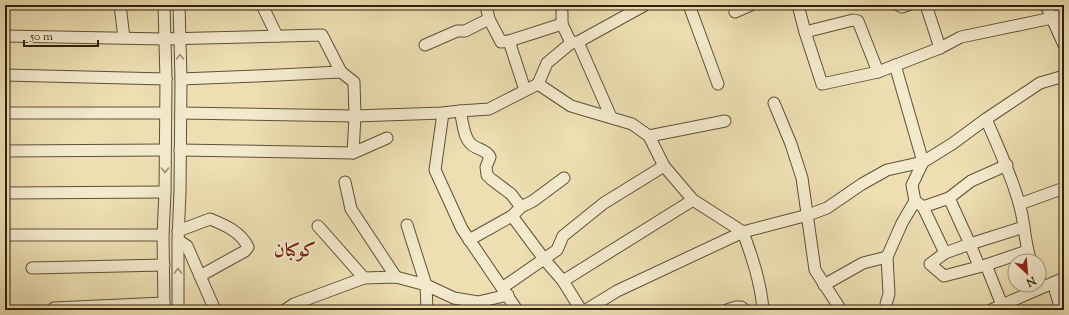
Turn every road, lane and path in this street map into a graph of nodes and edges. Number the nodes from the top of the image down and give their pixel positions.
1 (120, 5) edge
2 (164, 5) edge
3 (179, 5) edge
4 (262, 5) edge
5 (486, 5) edge
6 (645, 5) edge
7 (689, 5) edge
8 (751, 5) edge
9 (798, 5) edge
10 (898, 5) edge
11 (908, 5) edge
12 (926, 5) edge
13 (1046, 5) edge
14 (629, 9) edge
15 (735, 12) dead end
16 (1064, 14) edge
17 (1052, 18) junction
18 (489, 19) junction
19 (805, 32) junction
20 (5, 36) edge
21 (277, 36) junction
22 (124, 38) junction
23 (164, 39) junction
24 (180, 39) junction
25 (509, 41) junction
26 (575, 42) junction
27 (425, 45) dead end
28 (1064, 45) edge
29 (940, 48) junction
30 (895, 65) junction
31 (341, 72) junction
32 (878, 72) junction
33 (5, 75) edge
34 (1064, 76) edge
35 (166, 79) junction
36 (181, 79) junction
37 (538, 84) junction
38 (718, 84) dead end
39 (525, 90) junction
40 (774, 103) dead end
41 (460, 111) junction
42 (5, 113) edge
43 (165, 113) junction
44 (181, 113) junction
45 (443, 113) junction
46 (355, 116) junction
47 (611, 117) junction
48 (986, 119) junction
49 (724, 121) dead end
50 (649, 136) junction
51 (387, 138) dead end
52 (165, 150) junction
53 (180, 150) junction
54 (5, 151) edge
55 (353, 153) junction
56 (922, 162) junction
57 (1007, 165) junction
58 (664, 166) junction
59 (564, 178) dead end
60 (345, 182) dead end
61 (1064, 188) edge
62 (165, 192) junction
63 (5, 193) edge
64 (949, 198) junction
65 (692, 200) junction
66 (919, 204) junction
67 (1020, 204) junction
68 (521, 207) junction
69 (808, 215) junction
70 (512, 216) junction
71 (407, 225) dead end
72 (318, 226) dead end
73 (1024, 227) junction
74 (743, 232) junction
75 (5, 235) edge
76 (164, 235) junction
77 (178, 235) junction
78 (469, 240) junction
79 (970, 244) junction
80 (945, 253) junction
81 (1028, 253) edge
82 (887, 257) junction
83 (544, 259) junction
84 (1007, 261) edge
85 (164, 265) junction
86 (983, 266) junction
87 (32, 268) dead end
88 (200, 276) junction
89 (396, 277) junction
90 (364, 278) junction
91 (1064, 278) edge
92 (563, 281) junction
93 (1053, 283) junction
94 (1047, 284) edge
95 (426, 285) junction
96 (824, 285) junction
97 (505, 292) junction
98 (1026, 293) edge
99 (1002, 305) junction
100 (164, 307) edge
101 (54, 308) dead end
102 (178, 310) edge
103 (214, 310) edge
104 (285, 310) edge
105 (427, 310) edge
106 (517, 310) edge
107 (581, 310) edge
108 (586, 310) edge
109 (727, 310) edge
110 (745, 310) edge
111 (763, 310) edge
112 (842, 310) edge
113 (887, 310) edge
114 (992, 310) edge
115 (1061, 310) edge

1 - 22 street
2 - 23 street
3 - 24 street
4 - 21 street
5 - 18 street
6 - 14 street
7 - 38 street
8 - 15 street
9 - 19 street
10 - 11 street
12 - 29 street
13 - 17 street
14 - 26 street
16 - 17 street
17 - 28 street
17 - 29 street
18 - 25 street
18 - 27 street
19 - 32 street
19 - 32 street
20 - 22 street
21 - 24 street
21 - 31 street
22 - 23 street
23 - 24 street
23 - 35 street
36 -> 24 street
25 - 26 street
25 - 39 street
26 - 37 street
26 - 47 street
29 - 30 street
30 - 32 street
30 - 56 street
31 - 36 street
31 - 46 street
33 - 35 street
34 - 48 street
35 - 43 street
36 - 44 street
37 - 39 street
37 - 47 street
39 - 41 street
40 - 69 street
41 - 45 street
41 - 68 street
42 - 43 street
43 - 52 street
44 - 46 street
44 - 53 street
45 - 46 street
45 - 78 street
46 - 55 street
47 - 50 street
48 - 56 street
48 - 57 street
49 - 50 street
50 - 58 street
51 - 55 street
52 - 54 street
52 -> 62 street
53 - 55 street
53 - 77 street
56 - 66 street
56 - 69 street
57 - 64 street
57 - 67 street
58 - 65 street
58 - 83 street
59 - 68 street
60 - 89 street
61 - 67 street
62 - 63 street
62 - 76 street
64 - 66 street
64 - 79 street
65 - 74 street
65 - 92 street
66 - 80 street
66 - 82 street
67 - 73 street
68 - 70 street
69 - 74 street
69 - 96 street
70 - 78 street
70 - 83 street
71 - 95 street
72 - 90 street
73 - 79 street
73 - 81 street
74 - 108 street
74 - 111 street
75 - 76 street
76 - 85 street
77 - 88 street
77 - 88 street
102 -> 77 street
78 - 97 street
79 - 80 street
79 - 86 street
80 - 86 street
82 - 96 street
82 - 113 street
83 - 92 street
83 - 97 street
84 - 86 street
85 - 87 street
85 - 100 street
86 - 99 street
88 - 103 street
89 - 90 street
89 - 95 street
90 - 104 street
91 - 93 street
92 - 107 street
93 - 94 street
93 - 115 street
95 - 97 street
95 - 105 street
96 - 112 street
97 - 106 street
98 - 99 street
99 - 114 street
100 - 101 street
109 - 110 street

